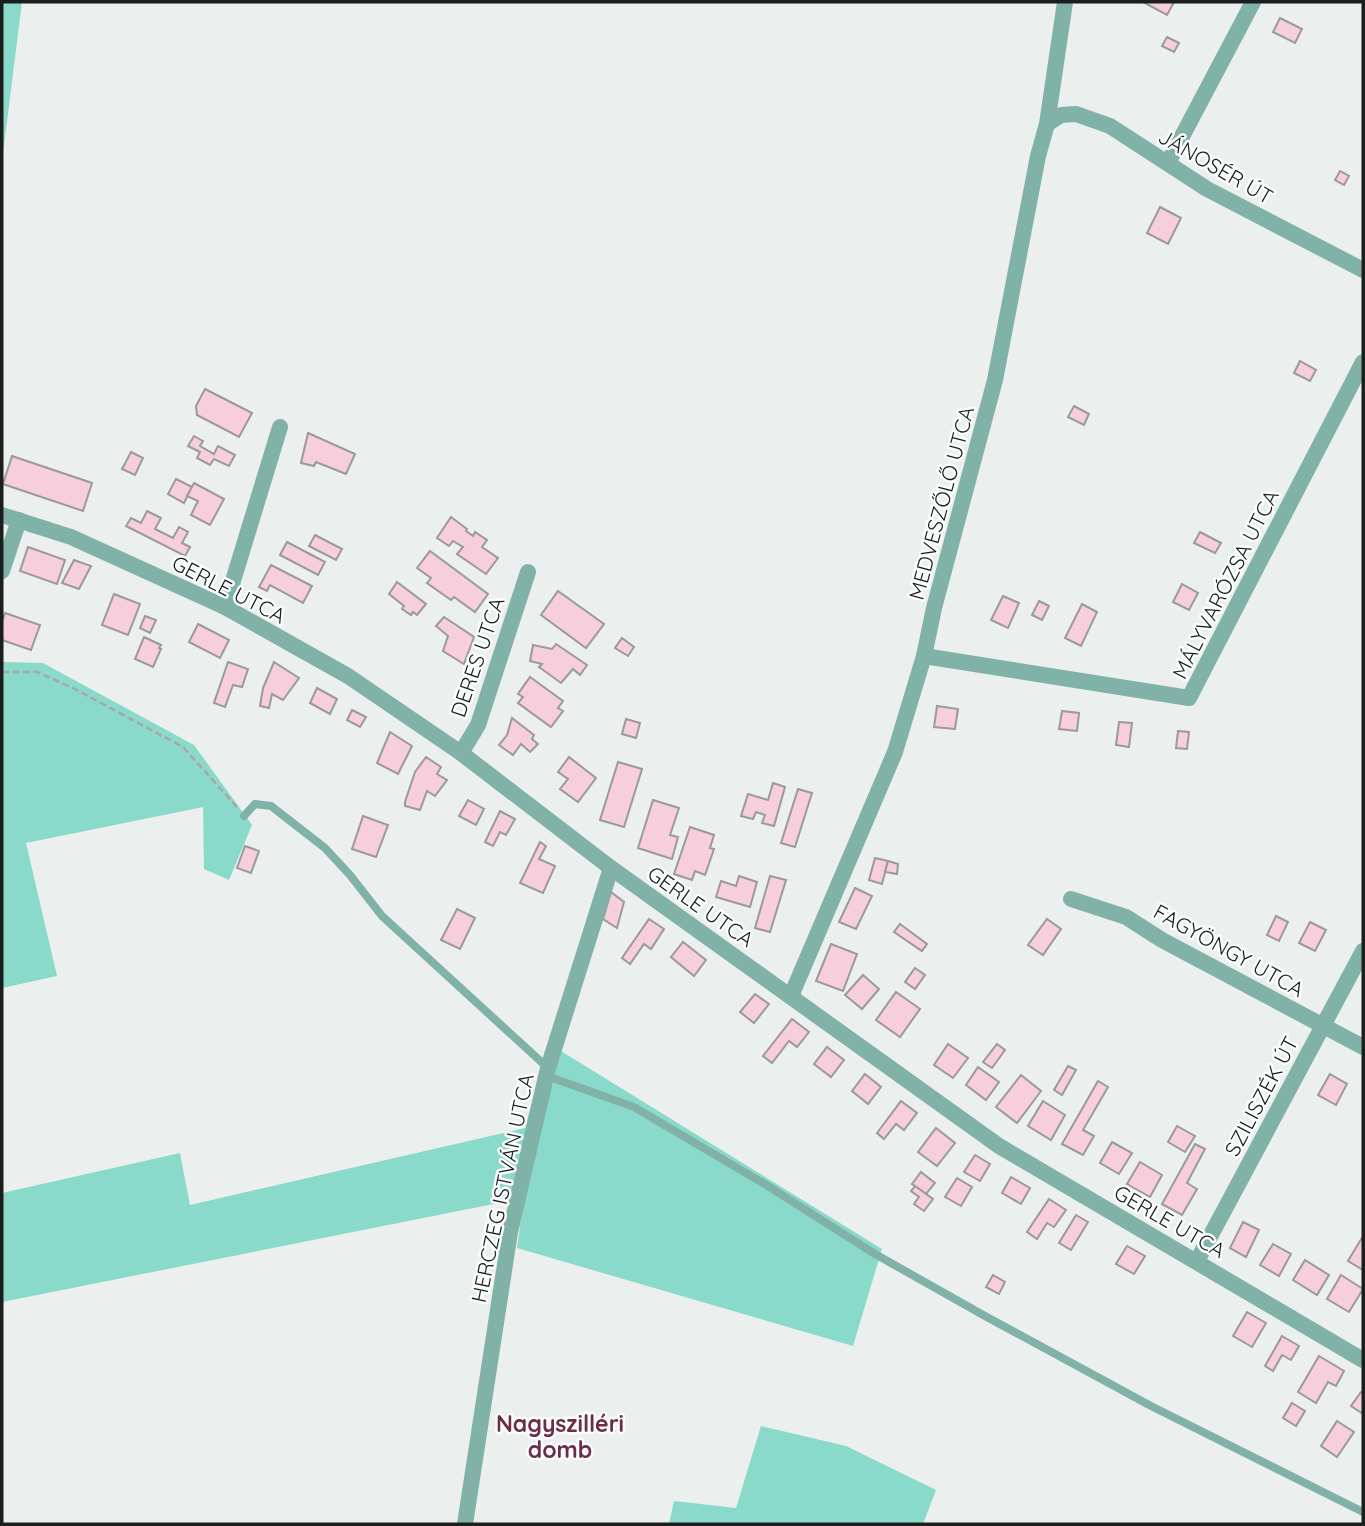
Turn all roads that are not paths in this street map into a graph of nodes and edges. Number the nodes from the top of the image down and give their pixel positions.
1 (1065, 2) edge
2 (1252, 2) edge
3 (1047, 124) junction
4 (1168, 163) junction
5 (1363, 270) edge
6 (1363, 362) edge
7 (280, 427) dead end
8 (2, 514) edge
9 (19, 520) junction
10 (2, 571) edge
11 (528, 572) dead end
12 (225, 607) junction
13 (924, 656) junction
14 (461, 753) junction
15 (244, 816) road end
16 (611, 869) junction
17 (1071, 899) dead end
18 (1363, 951) edge
19 (791, 996) junction
20 (1322, 1026) junction
21 (1363, 1047) edge
22 (547, 1072) junction
23 (1198, 1261) junction
24 (1363, 1360) edge
25 (1363, 1512) edge
26 (465, 1524) edge

1 - 3 street, MEDVESZŐLŐ UTCA
2 - 4 street
3 - 4 street, JÁNOSÉR ÚT
3 - 13 street, MEDVESZŐLŐ UTCA
4 - 5 street, JÁNOSÉR ÚT
6 - 13 street, MÁLYVARÓZSA UTCA
7 - 12 street
8 - 9 street, GERLE UTCA
9 - 10 street
9 - 12 street, GERLE UTCA
11 - 14 street, DERES UTCA
12 - 14 street, GERLE UTCA
13 - 19 street, MEDVESZŐLŐ UTCA
14 - 16 street, GERLE UTCA
15 - 22 lane
16 - 19 street, GERLE UTCA
16 - 22 street, HERCZEG ISTVÁN UTCA
17 - 20 street, FAGYÖNGY UTCA
18 - 20 street, SZILISZÉK ÚT
19 - 23 street, GERLE UTCA
20 - 21 street, FAGYÖNGY UTCA
20 - 23 street, SZILISZÉK ÚT
22 - 25 lane
22 - 26 street, HERCZEG ISTVÁN UTCA
23 - 24 street, GERLE UTCA

